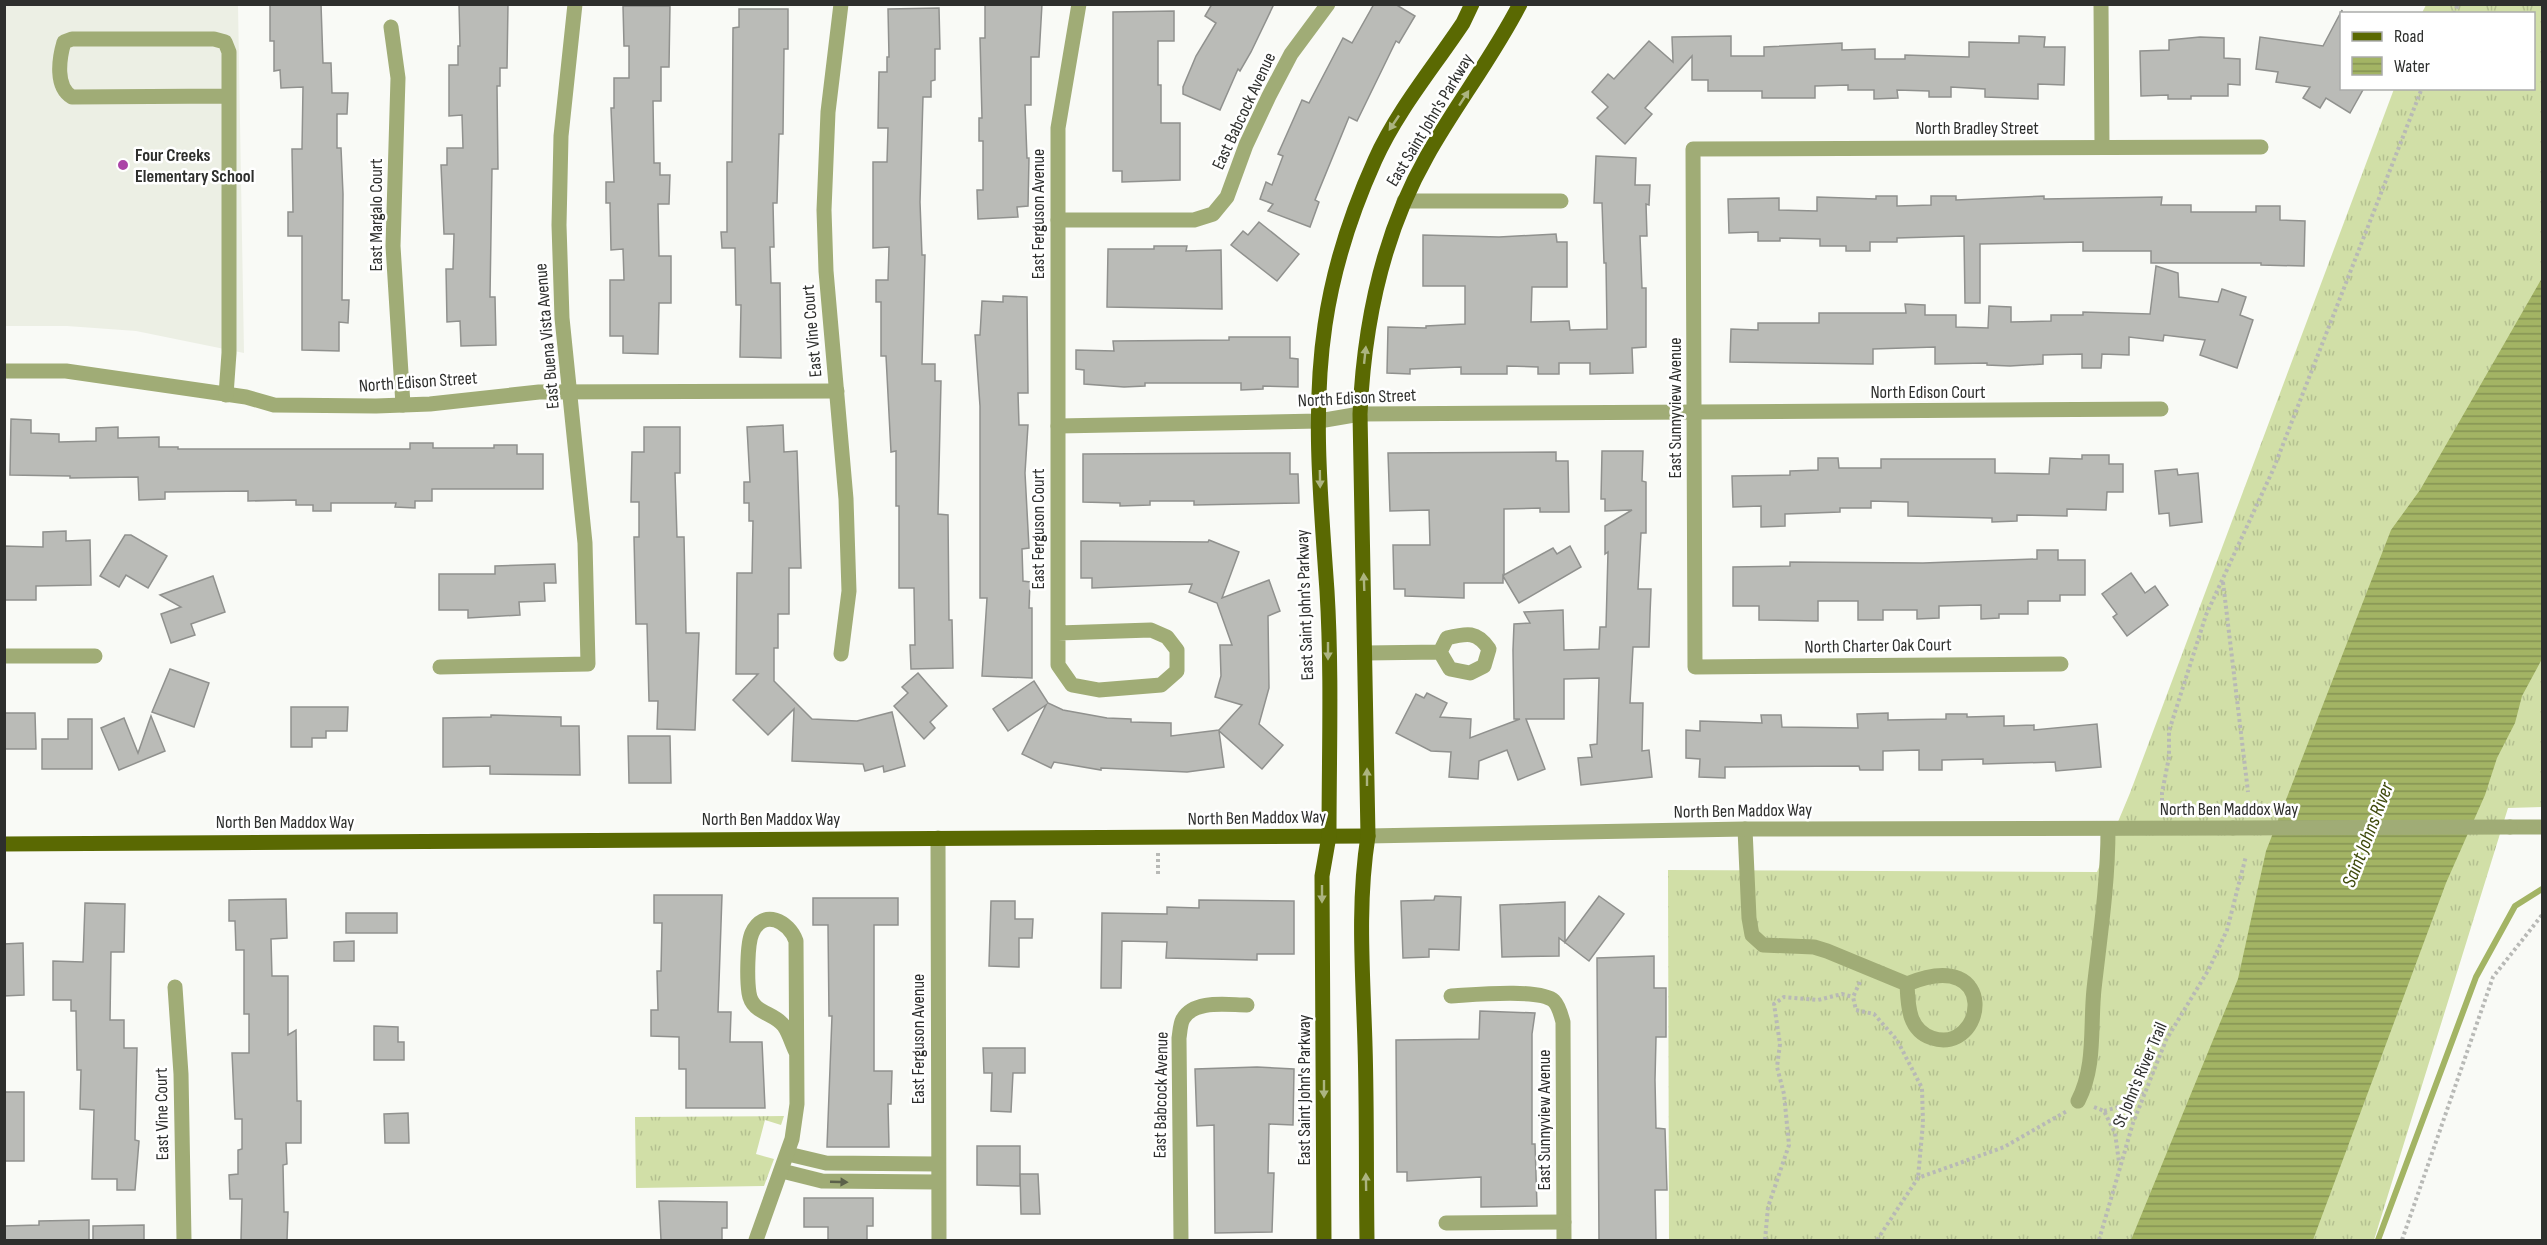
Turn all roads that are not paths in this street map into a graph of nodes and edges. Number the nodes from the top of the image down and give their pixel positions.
1 (575, 4) edge
2 (841, 4) edge
3 (1079, 4) edge
4 (1328, 4) edge
5 (1472, 4) edge
6 (1520, 4) edge
7 (2102, 4) edge
8 (391, 27) dead end
9 (229, 96) junction
10 (2102, 147) junction
11 (2261, 147) dead end
12 (1693, 149) joint
13 (1404, 201) junction
14 (1561, 201) dead end
15 (1058, 220) junction
16 (4, 371) edge
17 (837, 391) junction
18 (570, 392) junction
19 (226, 395) junction
20 (403, 405) junction
21 (2161, 410) dead end
22 (1695, 413) junction
23 (1360, 414) junction
24 (1319, 421) junction
25 (1058, 426) junction
26 (1058, 633) junction
27 (1440, 652) dead end
28 (1366, 653) junction
29 (841, 654) dead end
30 (4, 656) edge
31 (95, 656) dead end
32 (2061, 664) dead end
33 (440, 667) dead end
34 (1695, 667) joint
35 (2542, 826) edge
36 (1745, 829) junction
37 (2108, 829) junction
38 (1329, 836) junction
39 (1368, 836) junction
40 (938, 838) junction
41 (4, 844) edge
42 (1907, 984) junction
43 (175, 987) dead end
44 (1451, 996) dead end
45 (1247, 1005) dead end
46 (796, 1052) junction
47 (2078, 1101) road end
48 (788, 1154) junction
49 (937, 1164) junction
50 (782, 1171) junction
51 (937, 1182) junction
52 (1564, 1222) junction
53 (1446, 1223) dead end
54 (184, 1240) edge
55 (756, 1240) edge
56 (939, 1240) edge
57 (1181, 1240) edge
58 (1324, 1240) edge
59 (1367, 1240) edge
60 (1564, 1240) edge

1 - 18 street, East Buena Vista Avenue
2 - 17 street, East Vine Court
3 - 15 street, East Ferguson Avenue
4 - 15 street, East Babcock Avenue
5 -> 24 main road, East Saint John's Parkway
13 -> 6 main road, East Saint John's Parkway
7 - 10 street
8 - 20 street, East Margalo Court
9 - 9 street
9 - 19 street
10 - 11 street, North Bradley Street
10 - 12 street, North Bradley Street
12 - 22 street, East Sunnyview Avenue
13 - 14 street
23 -> 13 main road, East Saint John's Parkway
15 - 25 street, East Ferguson Avenue
16 - 19 street, North Edison Street
17 - 18 street, North Edison Street
17 - 29 street, East Vine Court
18 - 20 street, North Edison Street
18 - 33 street, East Buena Vista Avenue
19 - 20 street, North Edison Street
21 - 22 street, North Edison Court
22 - 23 street, North Edison Street
22 - 34 street, East Sunnyview Avenue
23 - 24 street, North Edison Street
28 -> 23 main road, East Saint John's Parkway
24 - 25 street, North Edison Street
24 -> 38 main road, East Saint John's Parkway
25 - 26 street, East Ferguson Court
26 - 26 street, East Ferguson Court
27 - 28 street
39 -> 28 main road, East Saint John's Parkway
30 - 31 street
32 - 34 street, North Charter Oak Court
35 - 37 street, North Ben Maddox Way, bridge
36 - 37 street, North Ben Maddox Way
36 - 39 street, North Ben Maddox Way
36 - 42 street
37 - 47 street
38 - 39 main road, North Ben Maddox Way
38 - 40 main road, North Ben Maddox Way
38 -> 58 main road, East Saint John's Parkway
59 -> 39 main road, East Saint John's Parkway
40 - 41 main road, North Ben Maddox Way
40 - 49 street, East Ferguson Avenue
42 - 42 street
43 - 54 street, East Vine Court
44 - 52 street, East Sunnyview Avenue
45 - 57 street, East Babcock Avenue
46 - 46 street
46 - 48 street
48 - 49 street
48 - 50 street
49 - 51 street, East Ferguson Avenue
50 -> 51 street
50 - 55 street
51 - 56 street, East Ferguson Avenue
52 - 53 street
52 - 60 street, East Sunnyview Avenue

